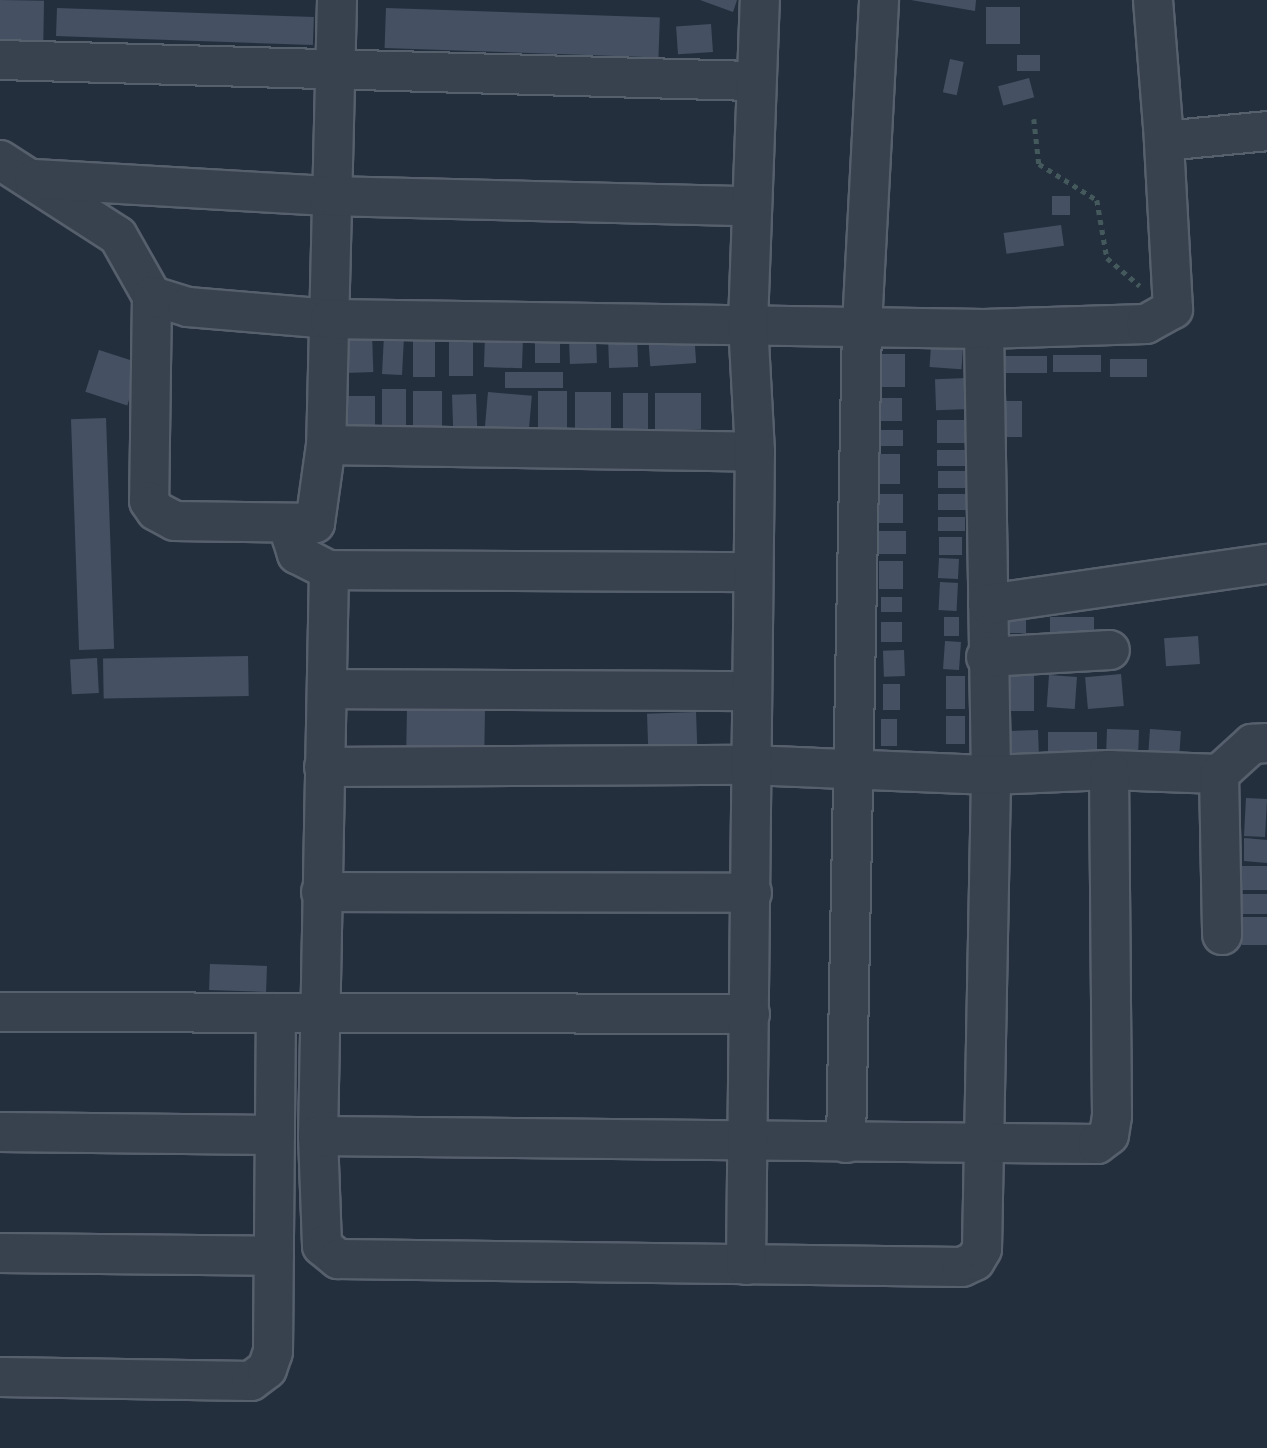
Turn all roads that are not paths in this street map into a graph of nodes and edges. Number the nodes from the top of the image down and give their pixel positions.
1 (337, 0) edge
2 (760, 0) edge
3 (879, 0) edge
4 (1153, 0) edge
5 (0, 60) edge
6 (332, 66) junction
7 (753, 81) junction
8 (1267, 131) edge
9 (1164, 141) junction
10 (0, 160) edge
11 (34, 179) junction
12 (328, 196) junction
13 (749, 206) junction
14 (152, 296) junction
15 (330, 319) junction
16 (748, 323) junction
17 (862, 326) junction
18 (984, 329) junction
19 (326, 445) junction
20 (755, 452) junction
21 (315, 523) junction
22 (1267, 564) edge
23 (329, 570) junction
24 (751, 572) junction
25 (988, 604) junction
26 (1110, 650) dead end
27 (986, 657) junction
28 (327, 689) junction
29 (749, 691) junction
30 (1267, 743) edge
31 (750, 765) junction
32 (324, 767) junction
33 (1109, 770) junction
34 (858, 772) junction
35 (1219, 774) junction
36 (991, 775) junction
37 (321, 892) junction
38 (752, 893) junction
39 (1222, 935) dead end
40 (0, 1012) edge
41 (276, 1013) junction
42 (322, 1013) junction
43 (750, 1014) junction
44 (0, 1132) edge
45 (275, 1135) junction
46 (318, 1136) junction
47 (748, 1138) junction
48 (846, 1143) junction
49 (983, 1145) junction
50 (0, 1253) edge
51 (274, 1256) junction
52 (746, 1265) junction
53 (0, 1377) edge

1 - 6 street
2 - 7 street
3 - 17 street
4 - 9 street
5 - 6 street
6 - 7 street
6 - 12 street
7 - 13 street
8 - 9 street
9 - 18 street
10 - 11 street
11 - 12 street
11 - 14 street
12 - 13 street
12 - 15 street
13 - 16 street
14 - 15 street
14 - 21 street
15 - 16 street
15 - 19 street
16 - 17 street
16 - 20 street
17 - 18 street
17 - 34 street
18 - 25 street
19 - 20 street
19 - 21 street
20 - 24 street
21 - 23 street
22 - 25 street
23 - 24 street
23 - 28 street
24 - 29 street
25 - 27 street
26 - 27 street
27 - 36 street
28 - 29 street
28 - 32 street
29 - 31 street
30 - 35 street
31 - 32 street
31 - 34 street
31 - 38 street
32 - 37 street
33 - 35 street
33 - 36 street
33 - 49 street
34 - 36 street
34 - 48 street
35 - 39 street
36 - 49 street
37 - 38 street
37 - 42 street
38 - 43 street
40 - 41 street
41 - 42 street
41 - 45 street
42 - 43 street
42 - 46 street
43 - 47 street
44 - 45 street
45 - 51 street
46 - 47 street
46 - 52 street
47 - 48 street
47 - 52 street
48 - 49 street
49 - 52 street
50 - 51 street
51 - 53 street

